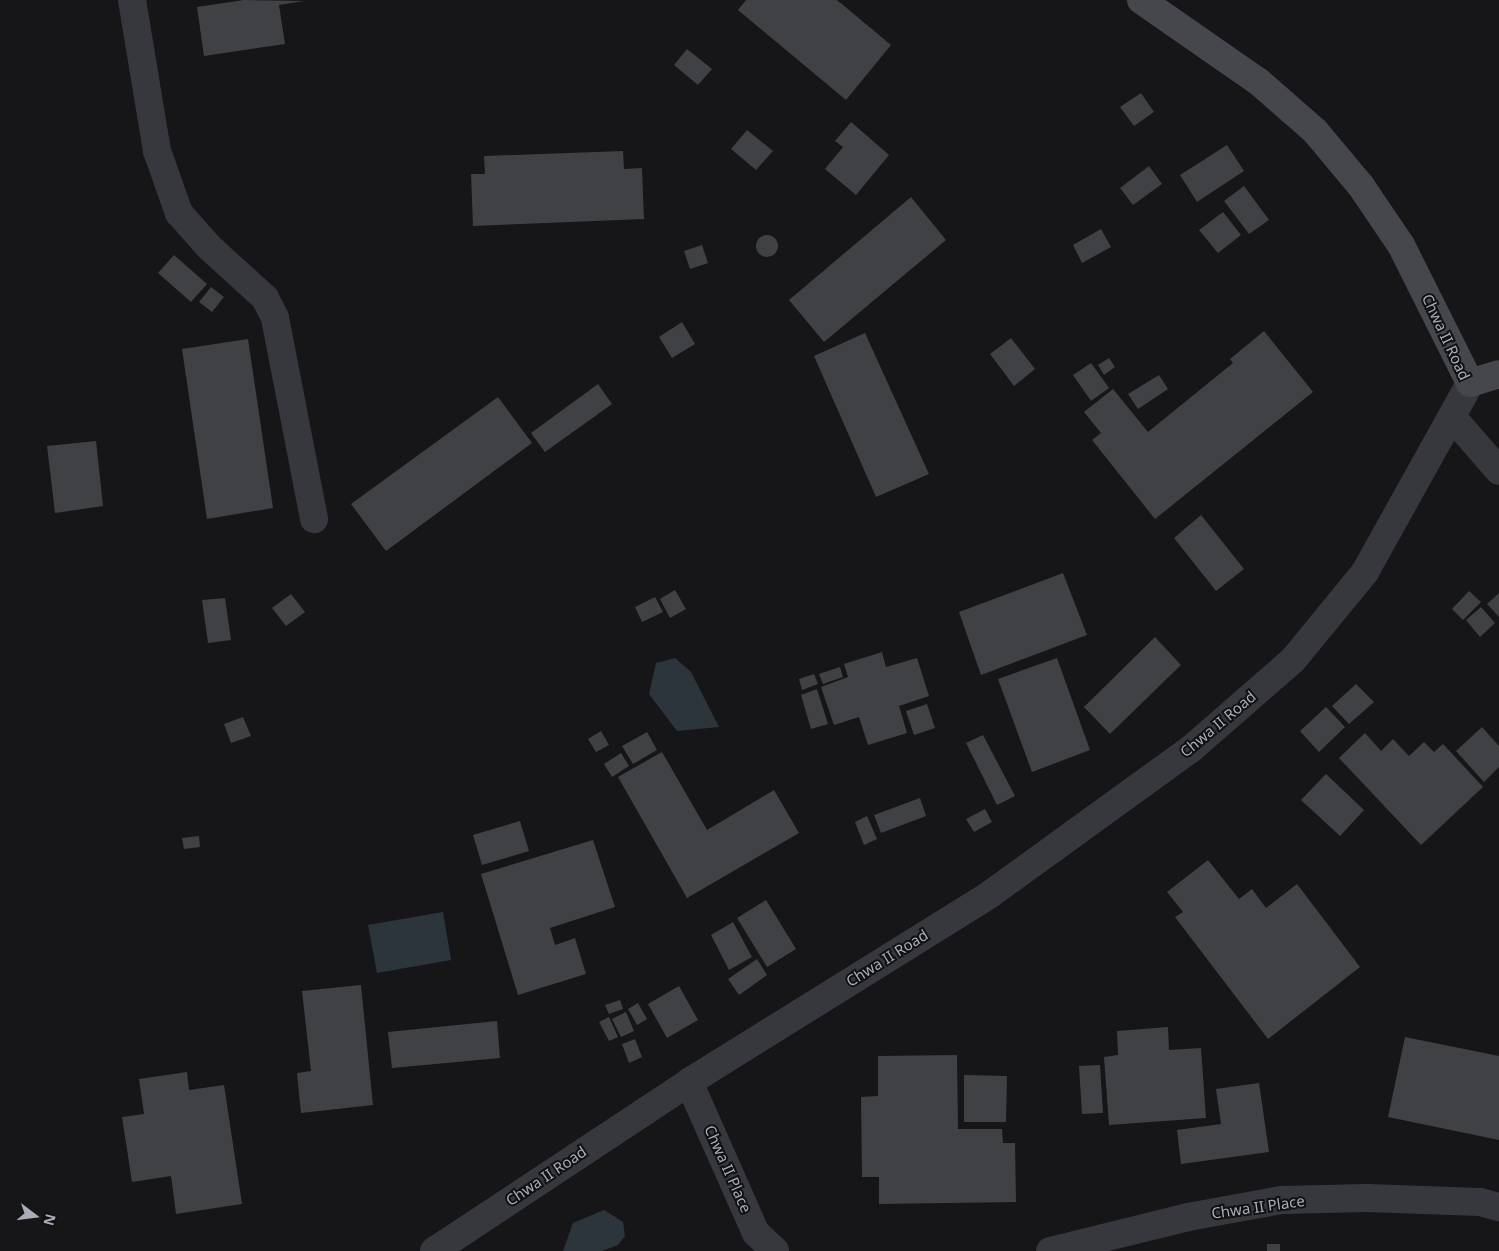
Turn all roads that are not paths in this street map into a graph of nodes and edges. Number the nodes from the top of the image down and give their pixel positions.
1 (132, 0) edge
2 (1141, 0) edge
3 (1499, 374) edge
4 (1470, 383) junction
5 (1453, 418) junction
6 (1499, 471) edge
7 (314, 518) dead end
8 (689, 1082) junction
9 (1499, 1207) edge
10 (434, 1251) edge
11 (775, 1251) edge
12 (1050, 1251) edge

1 - 7 street
2 - 4 street, Chwa II Road
3 - 4 street
4 - 5 street, Chwa II Road
5 - 6 street
5 - 8 street, Chwa II Road
8 - 10 street, Chwa II Road
8 - 11 street, Chwa II Place
9 - 12 street, Chwa II Place

